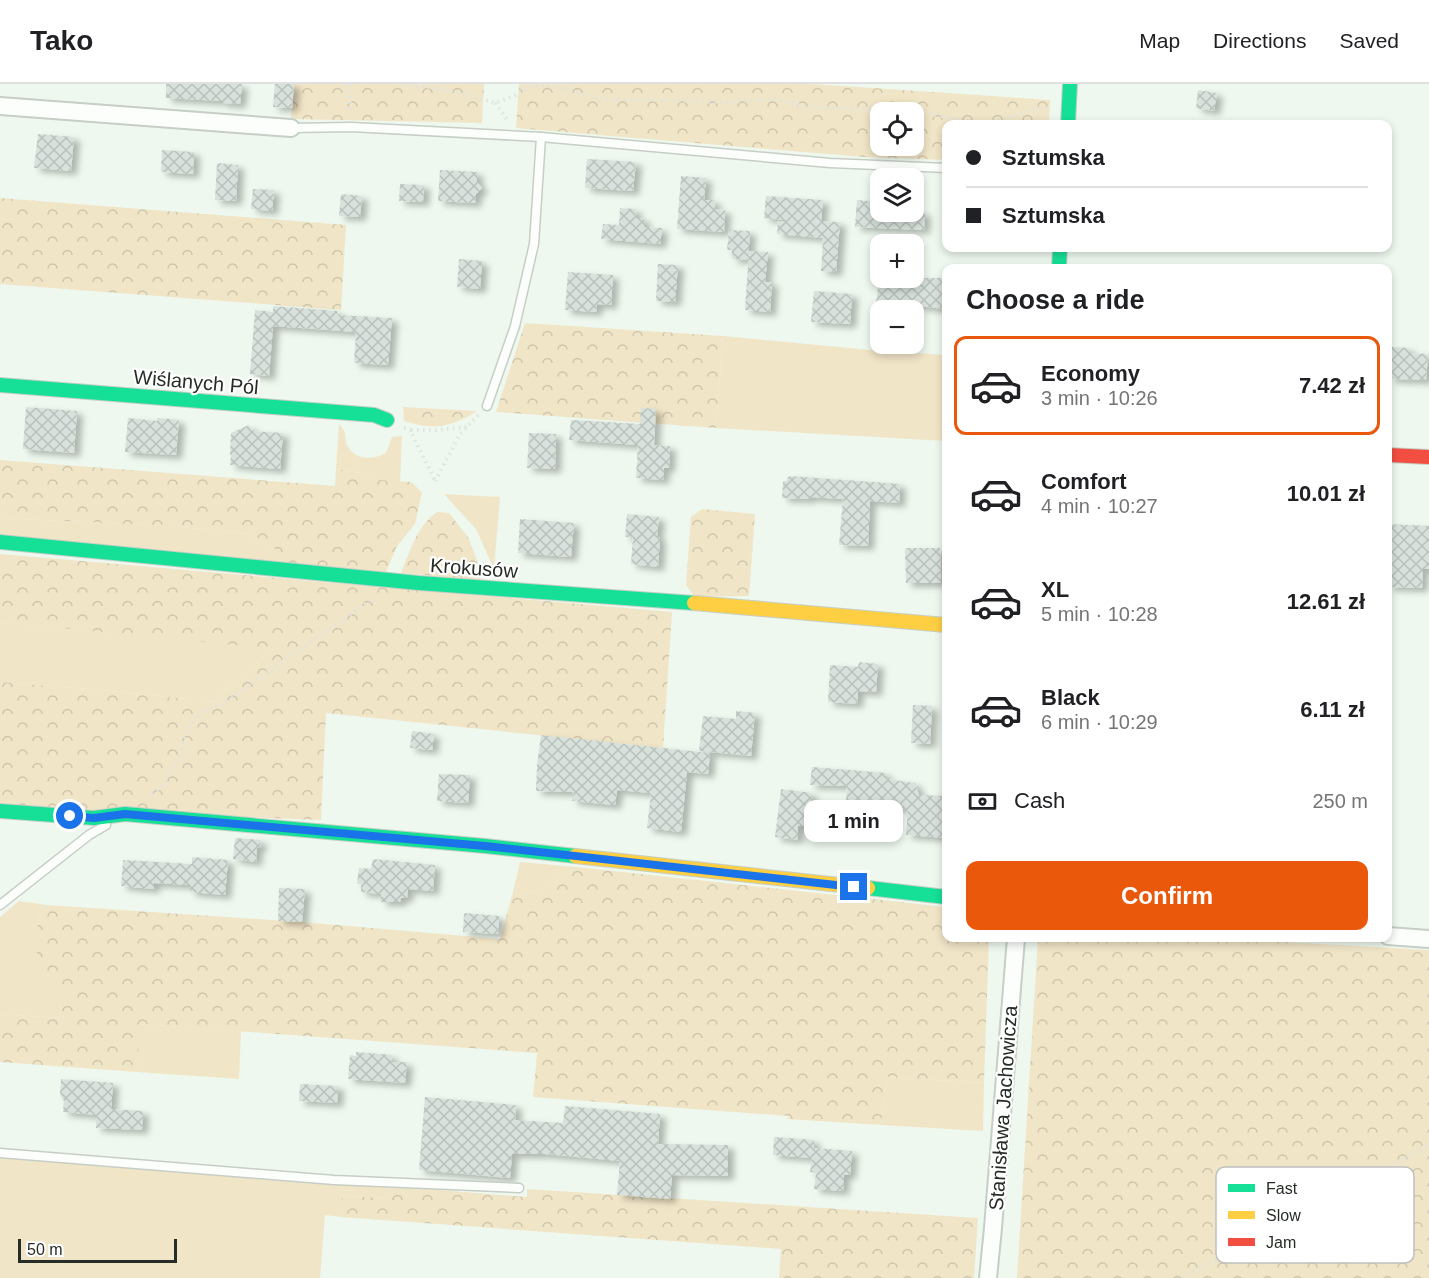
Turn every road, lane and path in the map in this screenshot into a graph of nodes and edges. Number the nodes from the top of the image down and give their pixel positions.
1 (349, 84) edge
2 (404, 84) edge
3 (1070, 84) edge
4 (0, 106) edge
5 (1055, 109) dead end
6 (870, 110) edge
7 (924, 112) edge
8 (961, 120) edge
9 (1000, 120) edge
10 (1068, 120) edge
11 (351, 127) junction
12 (291, 128) joint
13 (541, 137) junction
14 (885, 156) edge
15 (896, 166) junction
16 (942, 168) edge
17 (0, 385) edge
18 (487, 406) joint
19 (387, 420) dead end
20 (467, 427) junction
21 (402, 428) dead end
22 (411, 430) junction
23 (1392, 456) edge
24 (1429, 458) edge
25 (0, 542) edge
26 (392, 580) junction
27 (942, 625) edge
28 (152, 794) dead end
29 (0, 811) edge
30 (125, 814) junction
31 (942, 897) edge
32 (0, 905) edge
33 (1392, 936) edge
34 (1429, 939) edge
35 (1016, 942) edge
36 (1429, 1145) edge
37 (0, 1153) edge
38 (1388, 1167) edge
39 (519, 1188) dead end
40 (1216, 1260) edge
41 (988, 1278) edge
42 (1183, 1278) edge

1 - 11 path
2 - 6 path
3 - 10 street
4 - 12 street
5 - 9 path
7 - 8 path
11 - 12 lane
11 - 13 lane
13 - 15 lane
13 - 18 lane
14 - 15 path
15 - 16 lane
17 - 19 street, Wiślanych Pól
18 - 20 path
20 - 22 path
20 - 22 path
21 - 22 path
23 - 24 street
25 - 26 street, Krokusów
26 - 27 street, Krokusów
26 - 28 path
29 - 30 street
30 - 31 street
30 - 32 lane
33 - 34 street
35 - 41 street, Stanisława Jachowicza
36 - 38 path
37 - 39 lane
40 - 42 path

